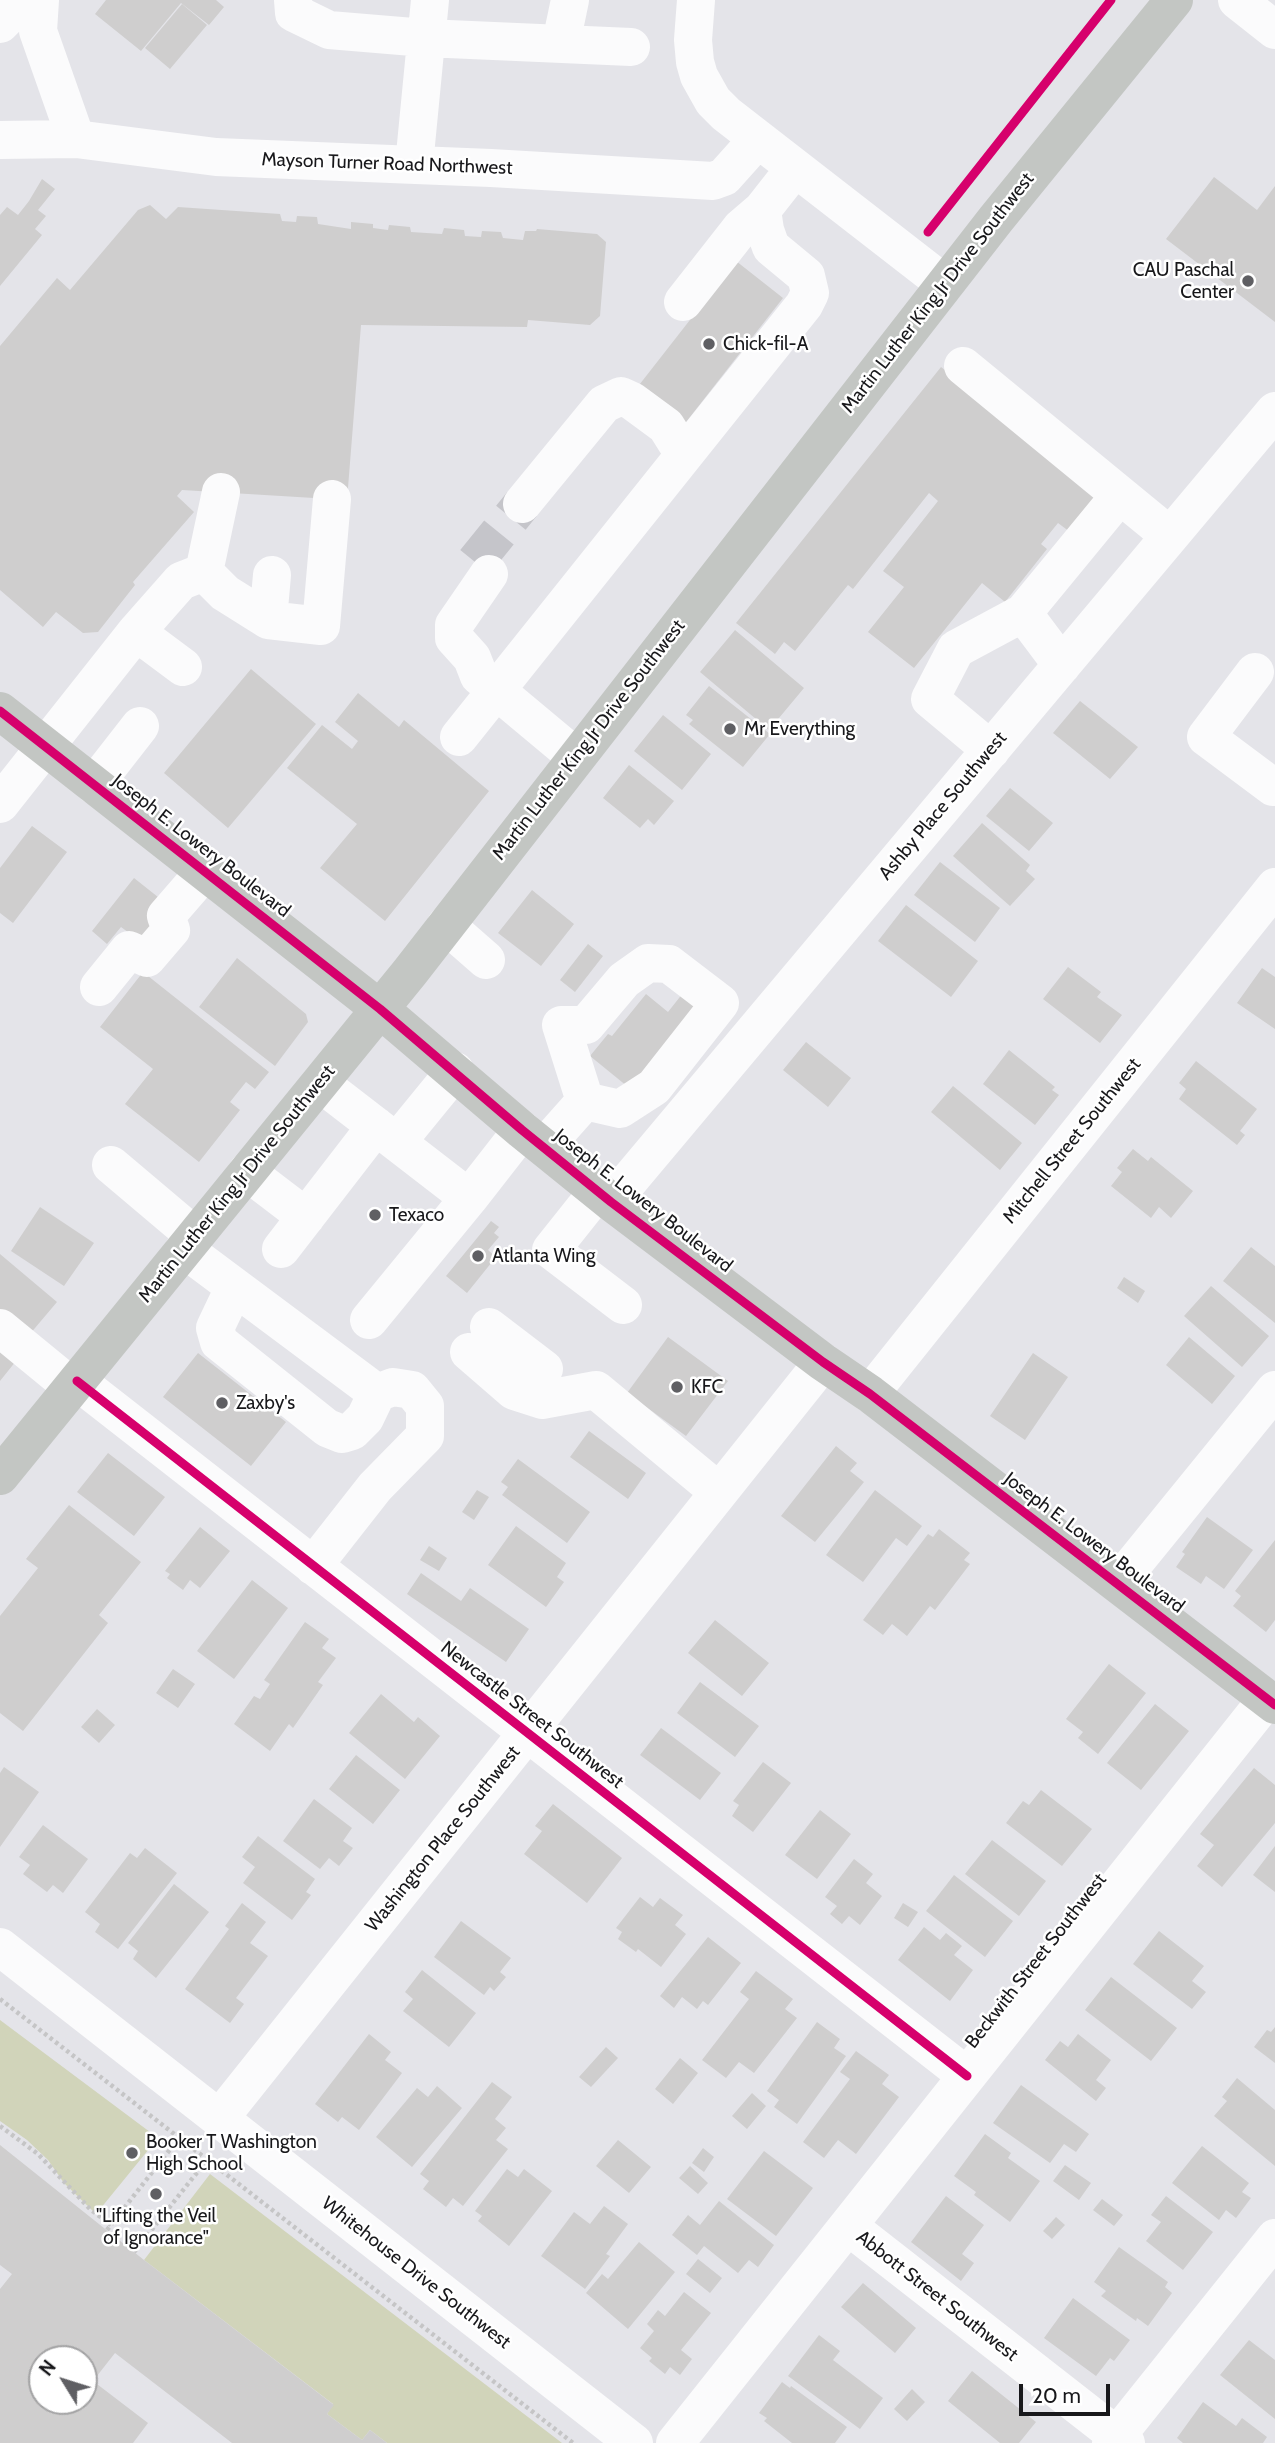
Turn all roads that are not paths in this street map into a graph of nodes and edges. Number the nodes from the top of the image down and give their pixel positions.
1 (24, 0) edge
2 (40, 0) edge
3 (293, 0) edge
4 (430, 0) edge
5 (570, 0) edge
6 (696, 0) edge
7 (1174, 0) edge
8 (1237, 0) edge
9 (0, 24) edge
10 (1275, 30) edge
11 (425, 38) junction
12 (561, 43) junction
13 (631, 47) dead end
14 (76, 138) junction
15 (758, 139) junction
16 (0, 140) edge
17 (414, 165) junction
18 (795, 168) junction
19 (762, 210) junction
20 (945, 284) junction
21 (683, 302) dead end
22 (963, 366) dead end
23 (1275, 411) edge
24 (681, 447) junction
25 (221, 492) dead end
26 (1120, 495) junction
27 (332, 499) dead end
28 (529, 510) tunnel mouth
29 (1170, 536) junction
30 (482, 568) tunnel mouth
31 (204, 572) junction
32 (272, 575) dead end
33 (1023, 613) junction
34 (268, 620) junction
35 (136, 632) junction
36 (1079, 654) junction
37 (183, 667) dead end
38 (1255, 672) dead end
39 (487, 684) junction
40 (0, 711) edge
41 (140, 726) dead end
42 (459, 737) dead end
43 (45, 747) junction
44 (990, 750) junction
45 (576, 757) junction
46 (94, 785) junction
47 (1275, 785) edge
48 (0, 804) edge
49 (205, 871) junction
50 (1275, 887) edge
51 (446, 925) junction
52 (486, 960) dead end
53 (99, 987) dead end
54 (720, 1003) junction
55 (380, 1009) junction
56 (764, 1020) junction
57 (455, 1071) junction
58 (320, 1083) junction
59 (585, 1101) junction
60 (386, 1134) junction
61 (533, 1138) junction
62 (111, 1165) dead end
63 (247, 1172) junction
64 (605, 1196) junction
65 (469, 1199) junction
66 (306, 1217) junction
67 (190, 1243) junction
68 (281, 1249) dead end
69 (234, 1288) junction
70 (623, 1306) dead end
71 (369, 1320) dead end
72 (0, 1328) edge
73 (823, 1362) junction
74 (544, 1369) dead end
75 (74, 1384) junction
76 (1275, 1390) edge
77 (377, 1393) junction
78 (870, 1394) junction
79 (0, 1476) edge
80 (719, 1492) junction
81 (313, 1566) junction
82 (1118, 1583) junction
83 (1271, 1702) edge
84 (527, 1733) junction
85 (0, 1947) edge
86 (967, 2076) junction
87 (219, 2119) junction
88 (848, 2226) junction
89 (1275, 2238) edge
90 (1118, 2441) edge
91 (635, 2443) edge
92 (675, 2443) edge

1 - 9 street
2 - 14 street
3 - 11 street
4 - 11 street
5 - 12 street
6 - 15 street
7 - 20 main road, Martin Luther King Jr Drive Southwest
8 - 10 street
11 - 12 street
11 - 17 street
12 - 13 street
14 - 16 street, Mayson Turner Road Northwest
14 - 17 street, Mayson Turner Road Northwest
15 - 17 street, Mayson Turner Road Northwest
15 - 18 street
18 - 19 street
18 - 20 street
19 - 21 street
19 - 24 street
20 - 45 main road, Martin Luther King Jr Drive Southwest
22 - 26 street
23 - 29 street, Ashby Place Southwest
24 - 28 street
24 - 39 street
25 - 31 street
26 - 29 street
26 - 33 street
27 - 34 street
29 - 36 street, Ashby Place Southwest
30 - 39 street
31 - 34 street
31 - 35 street
32 - 34 street
33 - 36 street
33 - 44 street
35 - 37 street
35 - 43 street
36 - 44 street, Ashby Place Southwest
38 - 47 street
39 - 42 street
39 - 45 street
40 - 43 main road, Joseph E. Lowery Boulevard
41 - 46 street
43 - 46 main road, Joseph E. Lowery Boulevard
43 - 48 street
44 - 56 street, Ashby Place Southwest
45 - 51 main road, Martin Luther King Jr Drive Southwest
46 - 49 main road, Joseph E. Lowery Boulevard
49 - 53 street
49 - 55 main road, Joseph E. Lowery Boulevard
50 - 78 street, Mitchell Street Southwest
51 - 52 street
51 - 55 main road, Martin Luther King Jr Drive Southwest
54 - 56 street
54 - 59 street
54 - 59 street
55 - 57 main road, Joseph E. Lowery Boulevard
55 - 58 main road, Martin Luther King Jr Drive Southwest
56 - 64 street, Ashby Place Southwest
57 - 60 street
57 - 61 main road, Joseph E. Lowery Boulevard
58 - 60 street
58 - 63 main road, Martin Luther King Jr Drive Southwest
59 - 61 street
60 - 65 street
60 - 66 street
61 - 64 main road, Joseph E. Lowery Boulevard
61 - 65 street
62 - 67 street
63 - 66 street
63 - 67 main road, Martin Luther King Jr Drive Southwest
64 - 70 street, Ashby Place Southwest
64 - 73 main road, Joseph E. Lowery Boulevard
65 - 71 street
66 - 68 street
67 - 69 street
67 - 75 main road, Martin Luther King Jr Drive Southwest
69 - 77 street
69 - 77 street
72 - 75 street, Newcastle Street Southwest
73 - 78 main road, Joseph E. Lowery Boulevard
73 - 80 street, Washington Place Southwest
74 - 80 street
75 - 79 main road, Martin Luther King Jr Drive Southwest
75 - 81 street, Newcastle Street Southwest
76 - 82 street
77 - 81 street
78 - 82 main road, Joseph E. Lowery Boulevard
80 - 84 street, Washington Place Southwest
81 - 84 street, Newcastle Street Southwest
82 - 83 main road, Joseph E. Lowery Boulevard
83 - 86 street, Beckwith Street Southwest
84 - 86 street, Newcastle Street Southwest
84 - 87 street, Washington Place Southwest
85 - 87 street, Whitehouse Drive Southwest
86 - 88 street, Beckwith Street Southwest
87 - 91 street, Whitehouse Drive Southwest
88 - 90 street, Abbott Street Southwest
88 - 92 street, Beckwith Street Southwest
89 - 90 street

